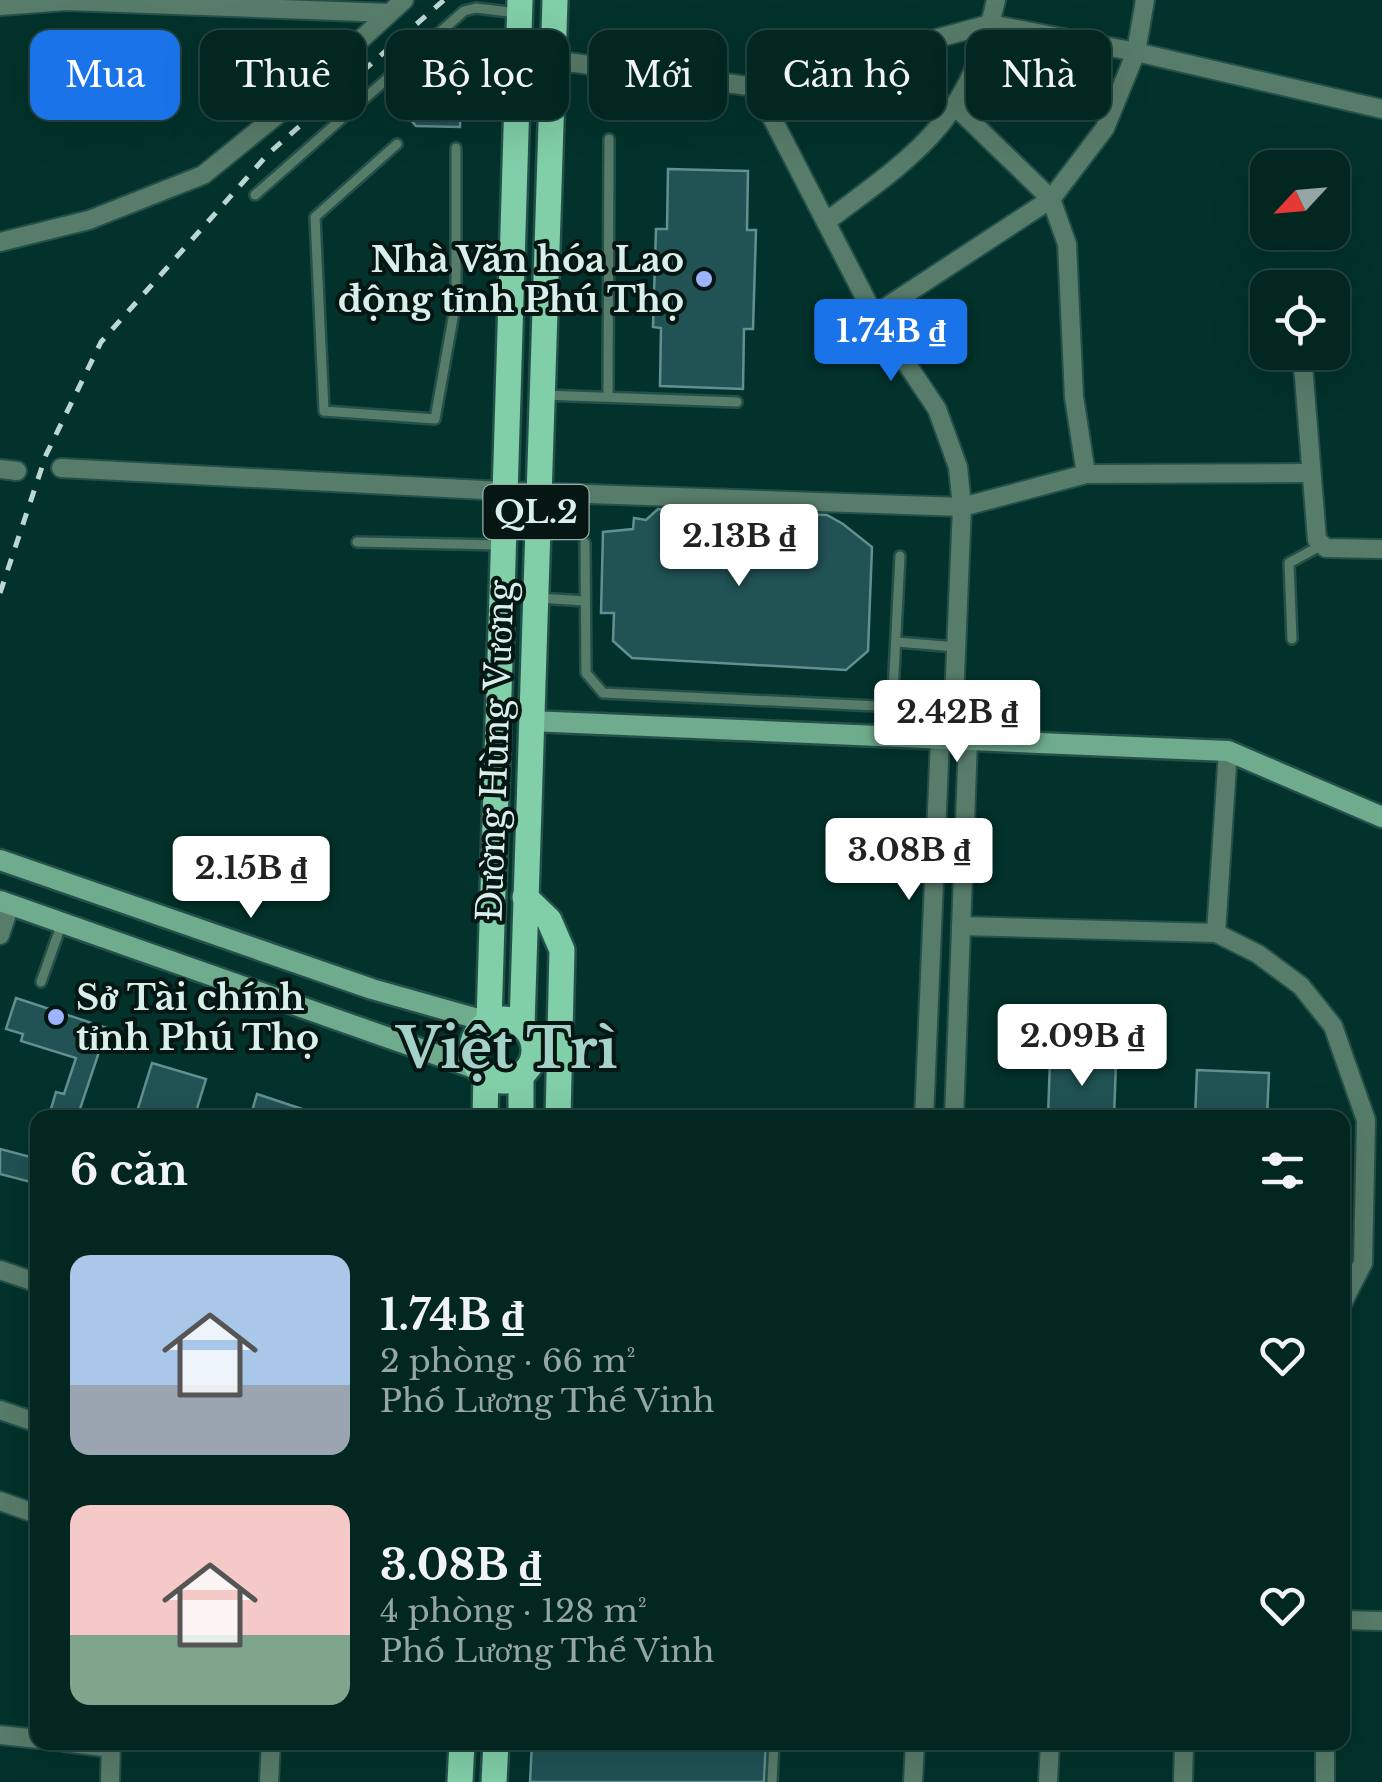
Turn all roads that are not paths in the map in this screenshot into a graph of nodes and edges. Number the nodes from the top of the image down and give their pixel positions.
1 (555, 0) edge
2 (996, 0) edge
3 (1145, 0) edge
4 (300, 4) edge
5 (0, 6) edge
6 (397, 6) edge
7 (520, 6) edge
8 (990, 24) junction
9 (554, 30) edge
10 (946, 36) edge
11 (1136, 52) junction
12 (569, 62) edge
13 (747, 86) edge
14 (956, 108) junction
15 (1382, 110) edge
16 (550, 120) edge
17 (774, 120) edge
18 (610, 138) dead end
19 (397, 144) dead end
20 (456, 148) dead end
21 (255, 195) dead end
22 (1051, 199) junction
23 (827, 220) junction
24 (0, 242) edge
25 (456, 301) junction
26 (508, 304) junction
27 (874, 316) junction
28 (1303, 370) edge
29 (540, 395) junction
30 (608, 396) junction
31 (737, 402) dead end
32 (60, 468) dead end
33 (1308, 473) junction
34 (1086, 474) junction
35 (502, 491) junction
36 (537, 492) junction
37 (962, 507) junction
38 (356, 542) dead end
39 (585, 542) dead end
40 (500, 545) junction
41 (1320, 546) junction
42 (1382, 550) edge
43 (900, 556) dead end
44 (534, 598) junction
45 (586, 601) junction
46 (1292, 639) dead end
47 (897, 642) junction
48 (956, 647) junction
49 (954, 700) junction
50 (530, 721) junction
51 (940, 739) junction
52 (968, 740) junction
53 (1228, 751) junction
54 (1382, 816) edge
55 (0, 860) edge
56 (525, 897) junction
57 (5, 903) edge
58 (62, 922) junction
59 (962, 926) junction
60 (1216, 933) junction
61 (0, 934) edge
62 (41, 982) dead end
63 (489, 1022) junction
64 (522, 1025) junction
65 (483, 1073) junction
66 (522, 1075) junction
67 (485, 1110) edge
68 (520, 1110) edge
69 (558, 1110) edge
70 (924, 1110) edge
71 (954, 1110) edge
72 (1374, 1122) edge
73 (1373, 1260) edge
74 (0, 1270) edge
75 (30, 1280) edge
76 (1350, 1293) edge
77 (0, 1410) edge
78 (30, 1420) edge
79 (0, 1501) edge
80 (30, 1512) edge
81 (1350, 1620) edge
82 (1382, 1621) edge
83 (0, 1735) edge
84 (30, 1738) edge
85 (111, 1750) edge
86 (270, 1750) edge
87 (462, 1750) edge
88 (496, 1750) edge
89 (774, 1750) edge
90 (914, 1750) edge
91 (1050, 1750) edge
92 (1184, 1750) edge
93 (1325, 1750) edge
94 (110, 1782) edge
95 (268, 1782) edge
96 (460, 1782) edge
97 (494, 1782) edge
98 (772, 1782) edge
99 (913, 1782) edge
100 (1048, 1782) edge
101 (1183, 1782) edge
102 (1324, 1782) edge

1 - 9 main road, Đường Hùng Vương / QL.2
2 - 8 street
3 - 11 street
4 - 5 street
4 - 6 street
6 - 24 street
7 - 21 lane
7 - 26 main road, Đường Hùng Vương / QL.2
8 - 10 street
8 - 11 street
8 - 14 street
11 - 15 street
11 - 22 street
12 - 13 street
14 - 22 street
14 - 23 street
16 - 29 main road, Đường Hùng Vương / QL.2
17 - 23 street
18 - 30 lane
19 - 25 lane
20 - 25 lane
22 - 27 street
22 - 34 street
23 - 27 street
25 - 26 lane
26 - 35 main road, Đường Hùng Vương / QL.2
27 - 37 street
28 - 33 street
29 - 30 lane
29 - 36 main road, Đường Hùng Vương / QL.2
30 - 31 lane
32 - 35 street
33 - 34 street
33 - 41 street
34 - 37 street
35 - 36 street
35 - 40 main road, Đường Hùng Vương / QL.2
36 - 37 street
36 - 44 main road, Đường Hùng Vương / QL.2
37 - 48 street
38 - 40 lane
39 - 45 lane
40 - 63 main road, Đường Hùng Vương / QL.2
41 - 42 street
41 - 46 lane
43 - 47 lane
44 - 45 lane
44 - 50 main road, Đường Hùng Vương / QL.2
45 - 47 lane
47 - 48 lane
48 - 49 street
49 - 51 street
49 - 52 street
50 - 51 main road
50 - 56 main road, Đường Hùng Vương / QL.2
51 - 52 main road
51 - 70 street
52 - 53 main road
52 - 59 street
53 - 54 main road
53 - 60 street
55 - 63 main road
56 - 64 main road, Đường Hùng Vương / QL.2
56 - 69 main road
57 - 58 main road
57 - 61 street
58 - 62 lane
58 - 65 main road
59 - 60 street
59 - 71 street
60 - 72 street
63 - 64 main road
63 - 65 main road, QL.2
64 - 66 main road, QL.2
65 - 66 main road
65 - 67 main road, QL.2
66 - 68 main road, QL.2
72 - 73 street
73 - 76 street
74 - 75 street
77 - 78 street
79 - 80 street
81 - 82 street
83 - 84 street
85 - 94 street
86 - 95 street
87 - 96 main road
88 - 97 main road
89 - 98 lane
90 - 99 street
91 - 100 street
92 - 101 street
93 - 102 street

